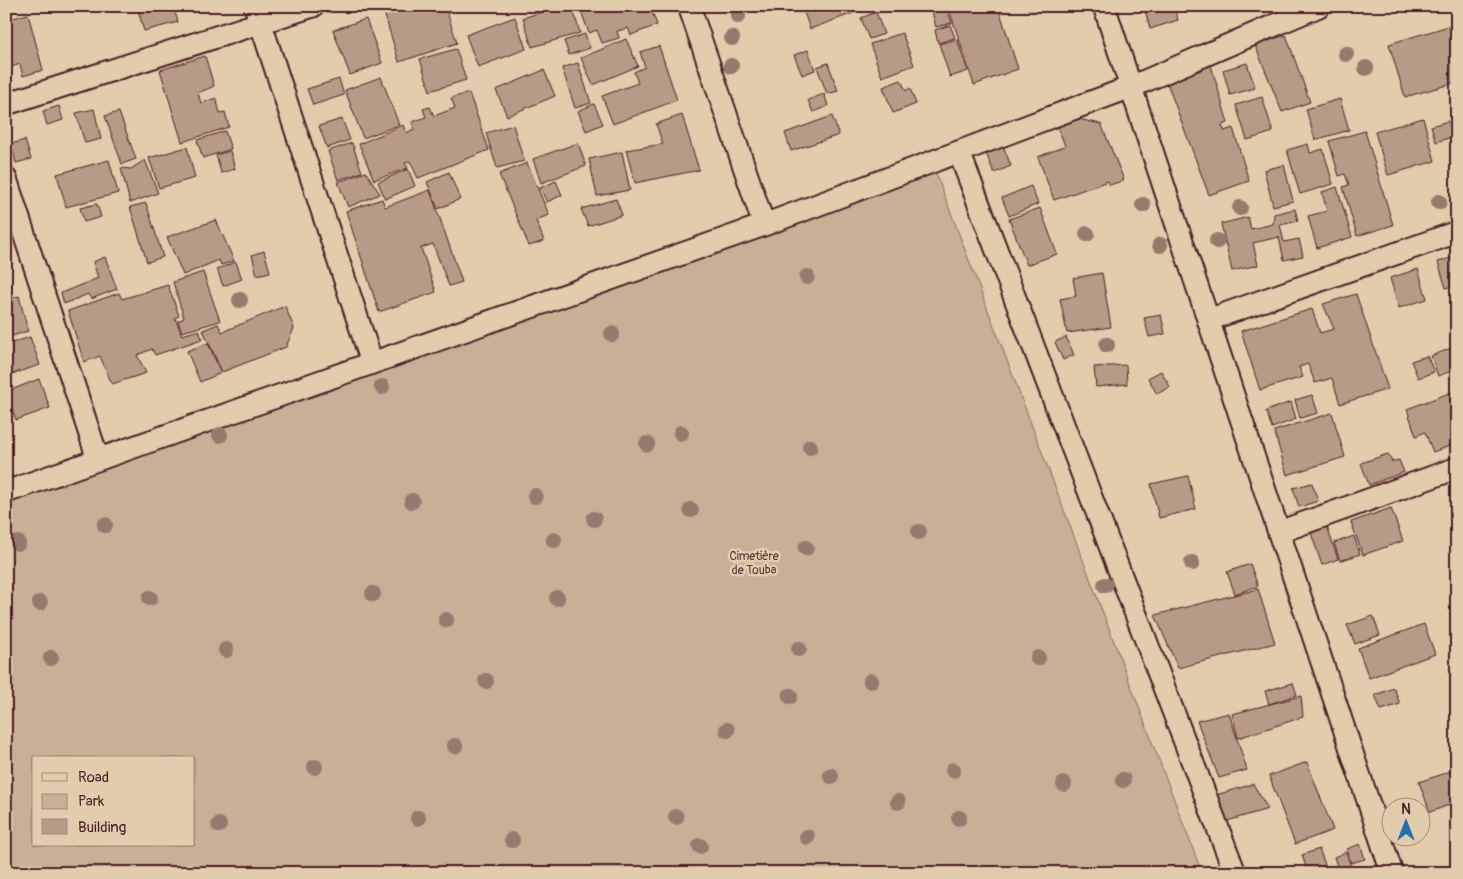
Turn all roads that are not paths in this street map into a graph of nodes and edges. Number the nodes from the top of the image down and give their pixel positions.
1 (313, 6) edge
2 (689, 6) edge
3 (1104, 6) edge
4 (1319, 6) edge
5 (258, 15) edge
6 (1131, 87) junction
7 (6, 104) edge
8 (959, 152) junction
9 (6, 179) edge
10 (764, 225) junction
11 (1457, 232) edge
12 (1208, 320) junction
13 (372, 363) junction
14 (98, 459) junction
15 (1457, 468) edge
16 (6, 492) edge
17 (1279, 532) junction
18 (1235, 873) edge
19 (1392, 873) edge

1 - 5 street
2 - 10 street
3 - 6 street
4 - 6 street
5 - 7 street
5 - 13 street
6 - 8 street
6 - 12 street
8 - 10 street
8 - 18 street
9 - 14 street
10 - 13 street
11 - 12 street
12 - 17 street
13 - 14 street
14 - 16 street
15 - 17 street
17 - 19 street

